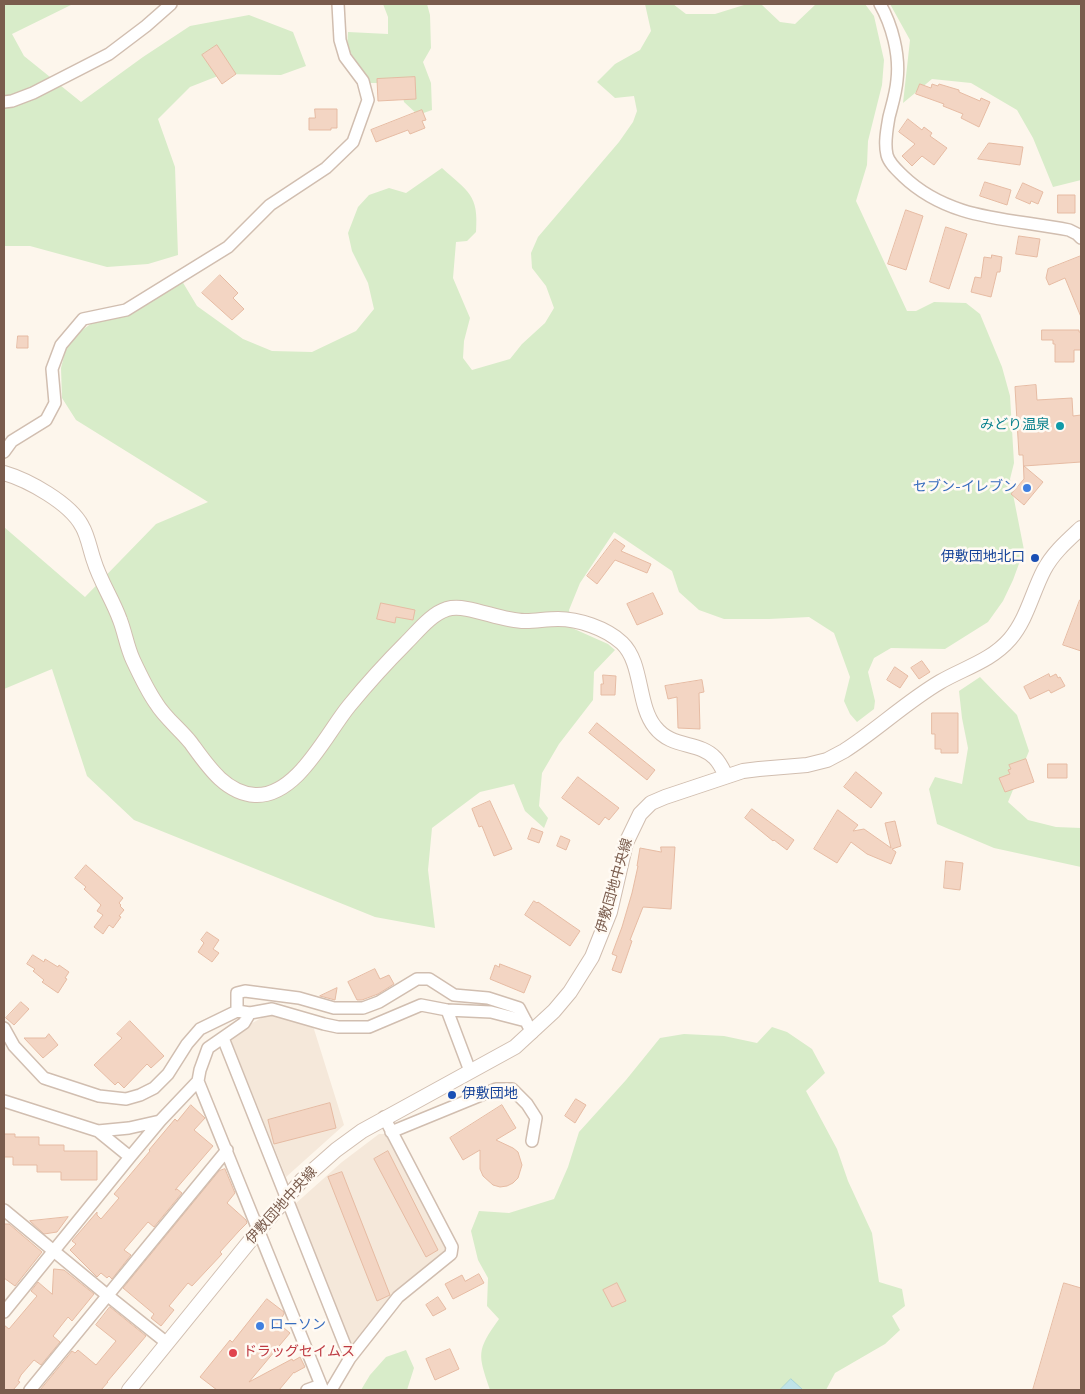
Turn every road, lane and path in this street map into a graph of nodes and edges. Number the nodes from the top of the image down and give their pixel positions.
1 (171, 4) edge
2 (338, 4) edge
3 (880, 4) edge
4 (4, 102) edge
5 (1081, 238) edge
6 (4, 452) edge
7 (4, 473) edge
8 (1081, 528) edge
9 (726, 776) junction
10 (447, 1010) junction
11 (237, 1011) junction
12 (250, 1013) junction
13 (529, 1027) junction
14 (4, 1028) edge
15 (223, 1038) junction
16 (9, 1046) edge
17 (470, 1071) junction
18 (198, 1081) junction
19 (4, 1101) edge
20 (384, 1118) junction
21 (160, 1121) junction
22 (98, 1131) junction
23 (391, 1132) junction
24 (532, 1141) dead end
25 (227, 1150) junction
26 (130, 1157) junction
27 (286, 1198) junction
28 (5, 1212) edge
29 (258, 1231) junction
30 (54, 1251) junction
31 (107, 1295) junction
32 (4, 1312) edge
33 (167, 1342) junction
34 (350, 1358) junction
35 (325, 1389) edge
36 (30, 1390) edge
37 (129, 1390) edge
38 (307, 1390) edge

1 - 4 street
2 - 6 street
3 - 5 street
7 - 9 street
8 - 9 street, 伊敷団地中央線
9 - 13 street, 伊敷団地中央線
10 - 12 street
10 - 13 street
10 - 17 street
11 - 12 street
11 - 13 street
11 - 16 street
12 - 15 street
13 - 17 street, 伊敷団地中央線
14 - 16 street
15 - 18 street
15 - 27 street
17 - 20 street, 伊敷団地中央線
18 - 21 street
18 - 25 street
19 - 22 street
20 - 23 street
20 - 27 street, 伊敷団地中央線
21 - 22 street
21 - 26 street
22 - 26 street
23 - 24 street
23 - 34 street
25 - 29 street
25 - 31 street
26 - 30 street
27 - 29 street, 伊敷団地中央線
27 - 34 street
28 - 30 street
29 - 33 street, 伊敷団地中央線
29 - 35 street
30 - 31 street
30 - 32 street
31 - 33 street
31 - 36 street
33 - 37 street, 伊敷団地中央線
34 - 35 street
35 - 38 street

